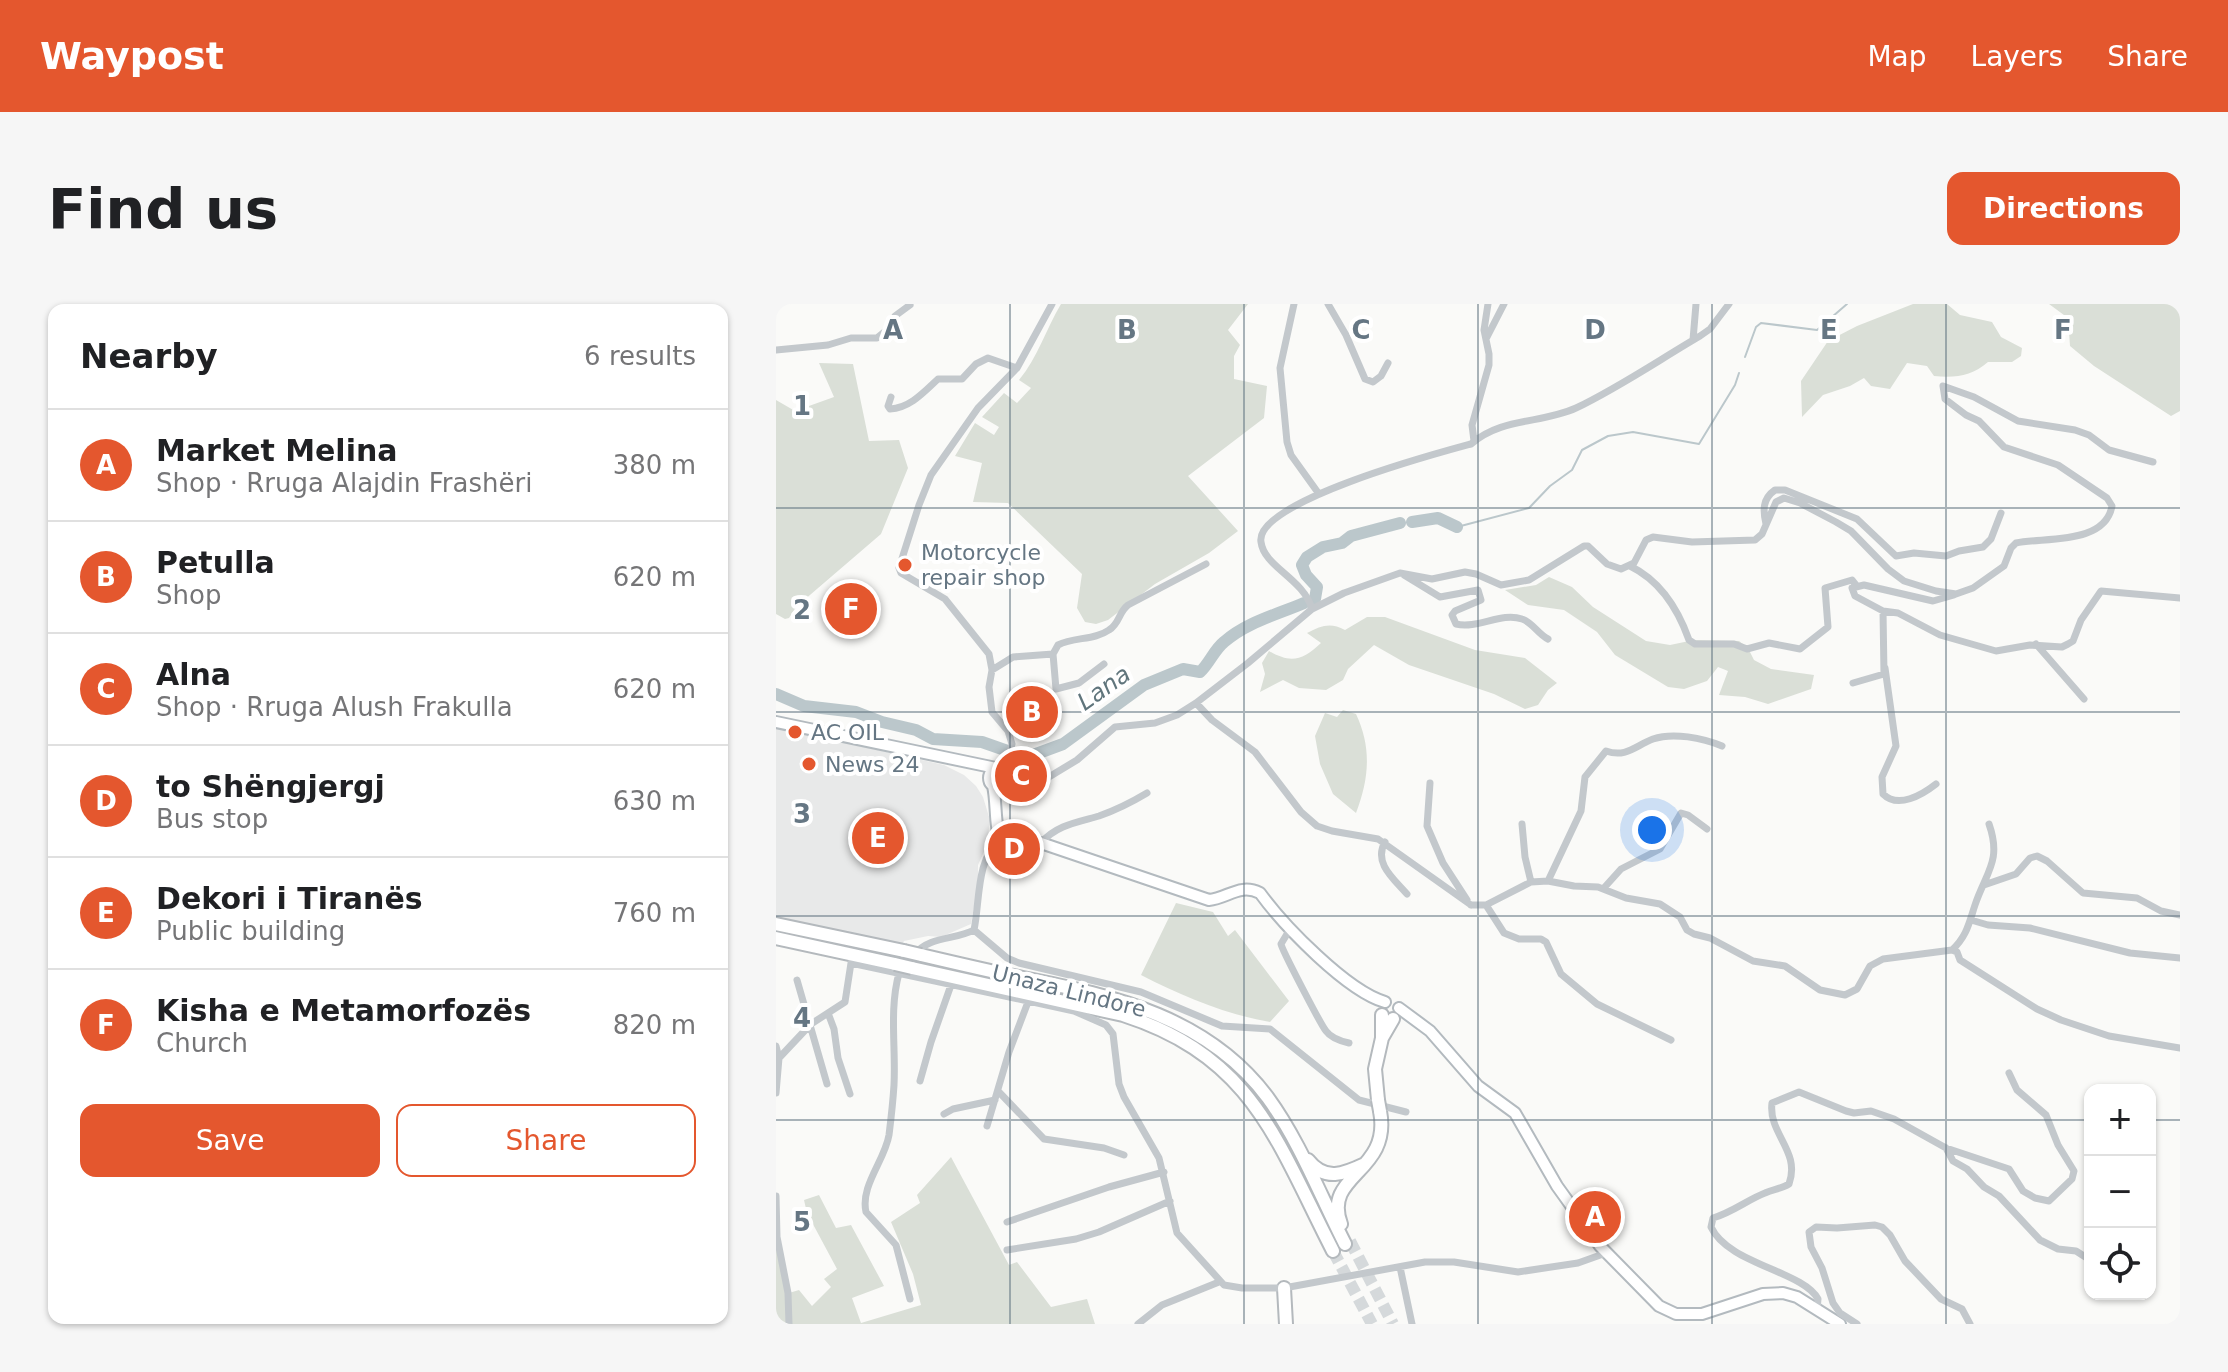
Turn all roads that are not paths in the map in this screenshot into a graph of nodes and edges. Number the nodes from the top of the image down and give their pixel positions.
1 (1052, 304) edge
2 (1294, 304) edge
3 (1328, 304) edge
4 (1488, 304) edge
5 (1504, 304) edge
6 (1696, 304) edge
7 (1729, 304) edge
8 (910, 305) edge
9 (1486, 339) junction
10 (1693, 340) junction
11 (776, 350) edge
12 (1388, 363) dead end
13 (1017, 368) junction
14 (891, 397) dead end
15 (1474, 441) junction
16 (2153, 462) dead end
17 (1319, 494) junction
18 (2001, 513) dead end
19 (1766, 524) junction
20 (1206, 564) dead end
21 (1630, 566) junction
22 (1403, 573) junction
23 (1856, 585) junction
24 (1956, 594) junction
25 (2180, 598) edge
26 (1312, 609) junction
27 (1883, 611) junction
28 (1548, 639) dead end
29 (2036, 644) junction
30 (1053, 654) junction
31 (1104, 664) dead end
32 (1885, 668) junction
33 (992, 670) junction
34 (1853, 683) dead end
35 (2084, 699) dead end
36 (1196, 703) junction
37 (776, 722) edge
38 (1722, 746) dead end
39 (966, 763) junction
40 (1001, 768) junction
41 (1430, 783) dead end
42 (1936, 784) dead end
43 (999, 785) junction
44 (1147, 793) dead end
45 (1522, 824) dead end
46 (1989, 824) dead end
47 (1707, 829) dead end
48 (1000, 840) junction
49 (1385, 842) junction
50 (1041, 843) junction
51 (1548, 881) junction
52 (1531, 882) junction
53 (1984, 885) junction
54 (1603, 889) junction
55 (1407, 894) dead end
56 (1471, 905) junction
57 (1486, 905) junction
58 (2180, 915) edge
59 (1971, 920) junction
60 (776, 924) edge
61 (1290, 929) junction
62 (974, 930) junction
63 (776, 938) edge
64 (1952, 950) junction
65 (2180, 958) edge
66 (897, 969) junction
67 (797, 980) dead end
68 (951, 985) junction
69 (1028, 1002) junction
70 (1390, 1011) junction
71 (828, 1013) junction
72 (1180, 1023) junction
73 (811, 1024) junction
74 (1671, 1040) dead end
75 (1349, 1043) dead end
76 (776, 1046) edge
77 (2180, 1048) edge
78 (779, 1058) junction
79 (2009, 1073) dead end
80 (920, 1081) dead end
81 (827, 1084) dead end
82 (998, 1091) junction
83 (776, 1093) edge
84 (850, 1094) dead end
85 (995, 1100) junction
86 (1406, 1112) dead end
87 (944, 1114) dead end
88 (987, 1126) dead end
89 (1946, 1148) junction
90 (1124, 1155) dead end
91 (1365, 1164) junction
92 (1164, 1172) junction
93 (776, 1196) edge
94 (1170, 1201) junction
95 (1007, 1222) dead end
96 (1339, 1247) junction
97 (1007, 1250) dead end
98 (1606, 1253) junction
99 (2084, 1256) edge
100 (1400, 1267) junction
101 (1219, 1282) junction
102 (1284, 1288) junction
103 (910, 1299) dead end
104 (1817, 1311) junction
105 (789, 1324) edge
106 (1138, 1324) edge
107 (1286, 1324) edge
108 (1412, 1324) edge
109 (1840, 1324) edge
110 (1857, 1324) edge
111 (1970, 1324) edge

1 - 13 street
2 - 17 street
3 - 12 street
4 - 9 street
5 - 9 street
6 - 10 street
7 - 10 street
8 - 11 street
9 - 15 street
10 - 15 street
13 - 14 street
13 - 33 street
15 - 17 street
16 - 24 street
17 - 26 street
18 - 19 street
19 - 21 street
19 - 24 street
20 - 30 street
21 - 22 street
21 - 23 street
22 - 26 street
22 - 28 street
23 - 24 street
23 - 27 street
25 - 29 street
26 - 36 street
27 - 29 street
27 - 32 street
29 - 35 street
30 - 31 street
30 - 33 street
32 - 34 street
32 - 42 street
33 - 40 street
36 - 43 street
36 - 49 street
37 - 39 main road
38 - 51 street
39 - 40 main road
39 - 43 main road
40 - 43 main road
40 - 43 main road
41 - 56 street
43 - 48 main road
44 - 50 street
45 - 52 street
46 - 53 street
47 - 54 street
48 - 50 main road
48 - 62 street
49 - 55 street
49 - 56 street
50 - 61 main road
51 - 52 street
51 - 54 street
52 - 57 street
53 - 58 street
53 - 59 street
54 - 64 street
56 - 57 street
57 - 74 street
59 - 64 street
59 - 65 street
60 - 72 highway, Unaza Lindore, bridge
61 - 70 main road
61 - 75 street
62 - 66 street
62 - 86 street
63 - 66 highway, Unaza Lindore
64 - 77 street
66 - 68 street
66 - 71 street
66 - 96 highway, Unaza Lindore, bridge
66 - 103 street
67 - 73 street
68 - 69 street
68 - 80 street
69 - 82 street
69 - 92 street
70 - 91 highway
70 - 98 main road
71 - 73 street
71 - 84 street
72 - 91 highway
72 - 96 highway, Unaza Lindore
73 - 78 street
73 - 81 street
76 - 78 street
78 - 83 street
79 - 89 street
82 - 85 street
82 - 90 street
85 - 87 street
85 - 88 street
89 - 99 street
89 - 104 street
91 - 96 highway
92 - 94 street
92 - 95 street
93 - 105 street
94 - 97 street
94 - 101 street
98 - 100 street
98 - 104 main road
100 - 102 street
100 - 108 street
101 - 102 street
101 - 106 street
102 - 107 highway
104 - 109 main road
110 - 111 street

